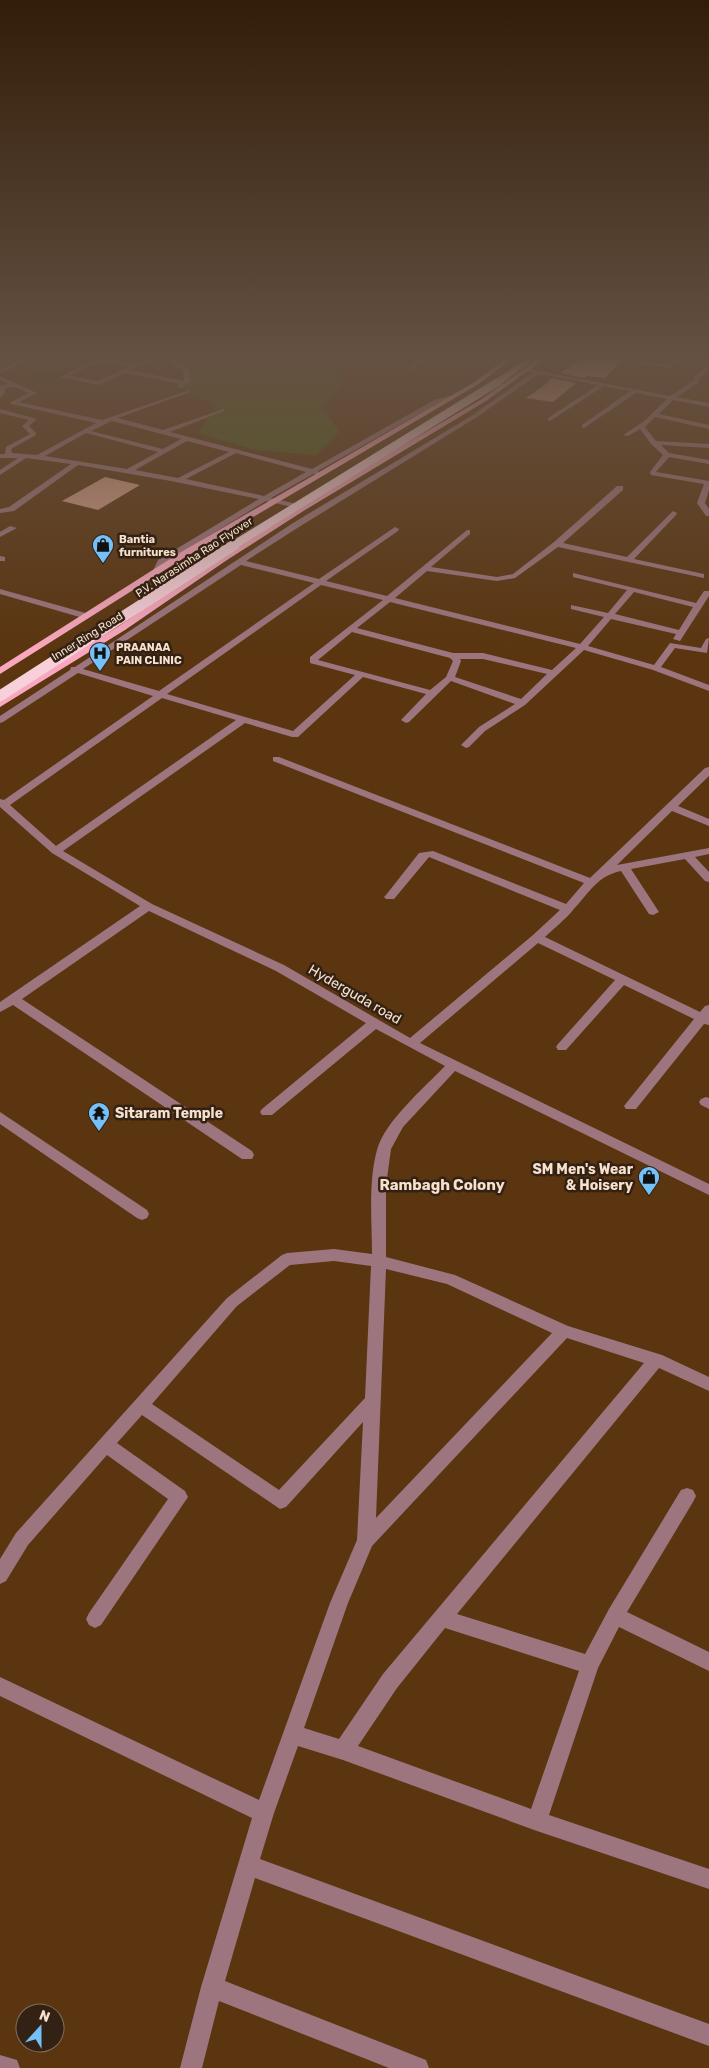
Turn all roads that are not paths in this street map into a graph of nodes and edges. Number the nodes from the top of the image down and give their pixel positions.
1 (20, 457) edge
2 (23, 457) junction
3 (39, 457) edge
4 (153, 457) edge
5 (225, 457) edge
6 (256, 457) edge
7 (346, 457) edge
8 (357, 457) edge
9 (377, 457) edge
10 (389, 457) edge
11 (409, 457) edge
12 (667, 457) edge
13 (677, 457) edge
14 (36, 458) junction
15 (709, 462) edge
16 (77, 463) junction
17 (128, 471) junction
18 (0, 473) edge
19 (317, 473) junction
20 (180, 480) junction
21 (709, 483) edge
22 (620, 488) dead end
23 (266, 498) junction
24 (275, 501) junction
25 (302, 508) junction
26 (0, 511) edge
27 (673, 513) dead end
28 (709, 514) edge
29 (13, 528) dead end
30 (395, 529) dead end
31 (467, 532) dead end
32 (0, 535) edge
33 (557, 544) junction
34 (630, 559) junction
35 (240, 562) junction
36 (424, 568) junction
37 (157, 570) junction
38 (576, 575) dead end
39 (701, 576) dead end
40 (320, 581) junction
41 (632, 590) junction
42 (0, 591) edge
43 (707, 593) dead end
44 (389, 598) junction
45 (698, 606) junction
46 (574, 607) dead end
47 (610, 615) junction
48 (86, 616) junction
49 (350, 629) junction
50 (682, 633) junction
51 (709, 641) edge
52 (673, 645) junction
53 (59, 646) dead end
54 (582, 647) junction
55 (604, 654) junction
56 (453, 656) junction
57 (566, 660) junction
58 (656, 668) junction
59 (74, 669) junction
60 (0, 671) edge
61 (553, 673) junction
62 (361, 674) junction
63 (450, 678) junction
64 (709, 688) edge
65 (432, 693) junction
66 (0, 696) edge
67 (161, 696) junction
68 (522, 703) junction
69 (0, 704) edge
70 (244, 719) junction
71 (0, 720) edge
72 (406, 720) dead end
73 (466, 745) dead end
74 (276, 760) dead end
75 (707, 776) edge
76 (2, 804) edge
77 (671, 807) junction
78 (709, 823) edge
79 (56, 851) junction
80 (709, 851) edge
81 (688, 855) junction
82 (624, 867) junction
83 (605, 870) junction
84 (709, 879) edge
85 (591, 882) junction
86 (390, 897) dead end
87 (148, 906) junction
88 (568, 909) junction
89 (653, 912) dead end
90 (537, 938) junction
91 (622, 980) junction
92 (13, 1000) junction
93 (0, 1008) edge
94 (707, 1016) edge
95 (376, 1022) junction
96 (411, 1044) junction
97 (562, 1047) dead end
98 (454, 1064) junction
99 (631, 1106) dead end
100 (267, 1112) dead end
101 (0, 1117) edge
102 (247, 1155) dead end
103 (709, 1190) edge
104 (142, 1214) dead end
105 (379, 1261) junction
106 (564, 1331) junction
107 (656, 1360) junction
108 (709, 1384) edge
109 (373, 1400) junction
110 (140, 1405) junction
111 (105, 1444) junction
112 (687, 1496) dead end
113 (366, 1540) junction
114 (0, 1575) edge
115 (615, 1615) junction
116 (441, 1618) junction
117 (94, 1619) dead end
118 (709, 1662) edge
119 (590, 1665) junction
120 (0, 1686) edge
121 (291, 1734) junction
122 (344, 1750) junction
123 (264, 1813) junction
124 (538, 1821) junction
125 (248, 1865) junction
126 (709, 1879) edge
127 (212, 1987) junction
128 (709, 2035) edge
129 (0, 2066) edge
130 (9, 2068) edge
131 (191, 2068) edge
132 (418, 2068) edge

1 - 2 street
2 - 14 street
2 - 18 street
3 - 14 street
4 - 17 street
5 - 20 street
6 - 19 street
7 - 19 main road, Inner Ring Road
8 - 53 highway, P.V. Narasimha Rao Flyover
9 - 66 highway, P.V. Narasimha Rao Flyover, bridge
10 - 25 main road, Inner Ring Road
11 - 35 street
12 - 21 street
13 - 15 street
14 - 16 street
16 - 17 street
16 - 26 street
17 - 20 street
19 - 23 street
19 - 24 main road, Inner Ring Road
20 - 23 street
21 - 28 street
22 - 33 street
23 - 24 street
23 - 37 street
24 - 25 street
24 - 37 main road, Inner Ring Road
25 - 69 main road, Inner Ring Road
27 - 34 street
29 - 32 street
30 - 40 street
31 - 36 street
33 - 34 street
33 - 36 street
34 - 39 street
35 - 40 street
35 - 59 street
36 - 44 street
37 - 48 main road, Inner Ring Road
38 - 41 street
40 - 44 street
40 - 67 street
41 - 45 street
41 - 47 street
42 - 48 street
43 - 45 street
44 - 49 street
44 - 54 street
45 - 50 street
46 - 47 street
47 - 50 street
47 - 54 street
48 - 60 main road, Inner Ring Road
49 - 56 street
49 - 62 street
50 - 52 street
51 - 52 street
52 - 58 street
54 - 55 street
54 - 57 street
55 - 57 street
55 - 58 street
56 - 61 street
56 - 63 street
57 - 61 street
58 - 64 street
59 - 67 street
59 - 71 street
61 - 68 street
62 - 65 street
62 - 70 street
63 - 65 street
63 - 68 street
65 - 72 street
67 - 70 street
67 - 76 street
68 - 73 street
70 - 79 street
74 - 85 street
75 - 77 street
76 - 79 street, Hyderguda road
77 - 78 street
77 - 83 street
79 - 87 street, Hyderguda road
80 - 81 street
81 - 82 street
81 - 84 street
82 - 83 street
82 - 89 street
83 - 85 street
85 - 88 street
86 - 88 street
87 - 92 street
87 - 95 street, Hyderguda road
88 - 90 street
90 - 91 street
90 - 96 street
91 - 94 street
91 - 97 street
92 - 93 street
92 - 102 street
94 - 99 street
95 - 96 street, Hyderguda road
95 - 100 street
96 - 98 street, Hyderguda road
98 - 103 street, Hyderguda road
98 - 105 street
101 - 104 street
105 - 106 street
105 - 109 street
105 - 110 street
106 - 107 street
106 - 113 street
107 - 108 street
107 - 116 street
109 - 110 street
109 - 113 street
110 - 111 street
111 - 114 street
111 - 117 street
112 - 115 street
113 - 121 street
115 - 118 street
115 - 119 street
116 - 119 street
116 - 122 street
119 - 124 street
120 - 123 street
121 - 122 street
121 - 123 street
122 - 124 street
123 - 125 street
124 - 126 street
125 - 127 street
125 - 128 street
127 - 131 street
127 - 132 street
129 - 130 street

